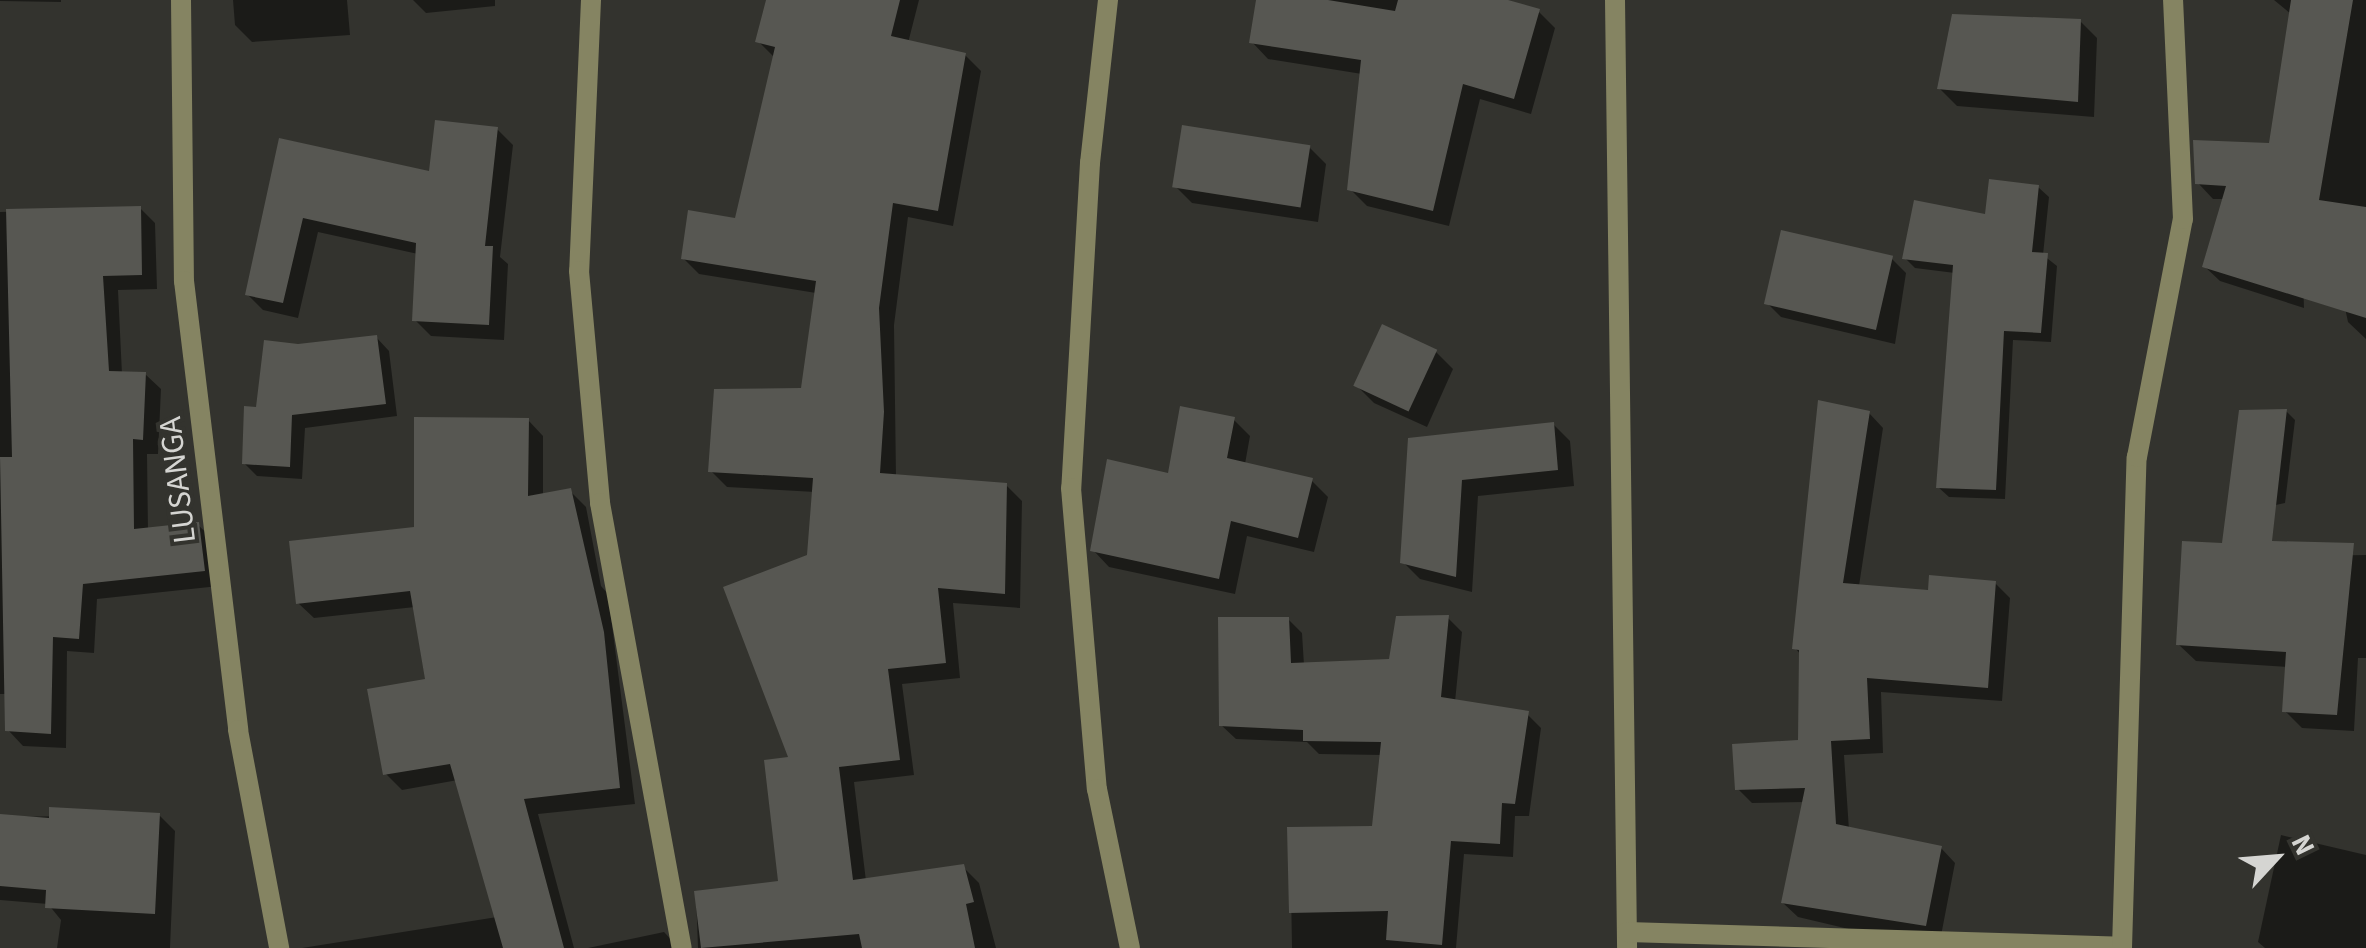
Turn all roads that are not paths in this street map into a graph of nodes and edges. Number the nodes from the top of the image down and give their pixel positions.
1 (181, 0) edge
2 (592, 0) edge
3 (1108, 0) edge
4 (1616, 0) edge
5 (2173, 0) edge
6 (1627, 940) edge
7 (279, 948) edge
8 (682, 948) edge
9 (1130, 948) edge
10 (2122, 948) edge

1 - 7 street, LUSANGA
2 - 8 street
3 - 9 street
4 - 6 street
5 - 10 street
6 - 10 street

